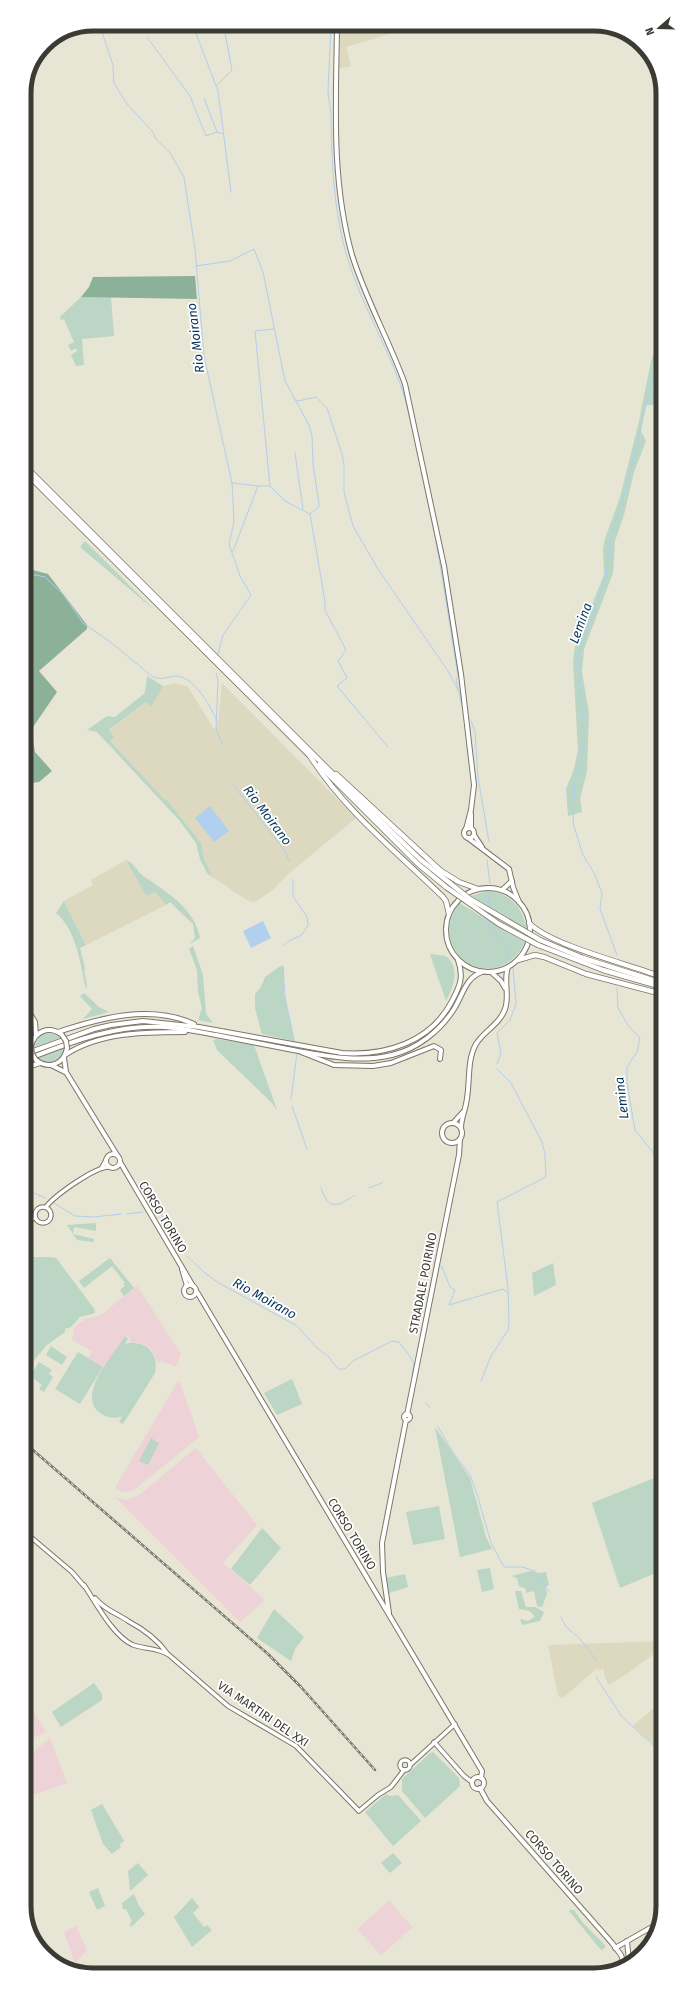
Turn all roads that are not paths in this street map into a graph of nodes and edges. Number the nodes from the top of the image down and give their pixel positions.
1 (337, 31) edge
2 (31, 472) edge
3 (31, 478) edge
4 (313, 757) junction
5 (471, 810) junction
6 (471, 828) junction
7 (466, 829) junction
8 (474, 835) junction
9 (468, 838) junction
10 (486, 852) junction
11 (512, 881) junction
12 (478, 889) junction
13 (502, 890) junction
14 (519, 902) junction
15 (449, 914) junction
16 (529, 923) junction
17 (539, 942) junction
18 (458, 960) junction
19 (518, 960) junction
20 (508, 967) junction
21 (482, 972) junction
22 (491, 972) junction
23 (656, 975) edge
24 (656, 980) edge
25 (656, 985) edge
26 (506, 990) junction
27 (656, 992) edge
28 (31, 1015) edge
29 (35, 1022) junction
30 (199, 1027) junction
31 (47, 1030) junction
32 (196, 1032) junction
33 (60, 1034) junction
34 (36, 1035) junction
35 (32, 1041) joint
36 (299, 1051) junction
37 (31, 1052) edge
38 (64, 1056) junction
39 (31, 1058) edge
40 (440, 1059) dead end
41 (38, 1061) junction
42 (31, 1065) edge
43 (51, 1065) junction
44 (66, 1072) junction
45 (464, 1112) junction
46 (453, 1123) junction
47 (461, 1128) junction
48 (460, 1139) junction
49 (109, 1144) junction
50 (451, 1144) junction
51 (116, 1155) junction
52 (459, 1155) junction
53 (107, 1158) junction
54 (120, 1162) junction
55 (116, 1167) junction
56 (101, 1168) junction
57 (110, 1168) junction
58 (128, 1177) junction
59 (46, 1207) junction
60 (35, 1218) junction
61 (31, 1220) edge
62 (181, 1266) junction
63 (186, 1286) junction
64 (193, 1286) junction
65 (196, 1292) junction
66 (193, 1297) junction
67 (202, 1301) junction
68 (31, 1537) edge
69 (84, 1585) junction
70 (389, 1614) junction
71 (169, 1655) junction
72 (455, 1724) junction
73 (434, 1742) junction
74 (410, 1764) junction
75 (404, 1770) junction
76 (481, 1778) junction
77 (472, 1782) junction
78 (480, 1788) junction
79 (653, 1926) edge
80 (627, 1941) junction
81 (615, 1948) junction
82 (629, 1957) edge
83 (622, 1960) edge

1 - 5 main road
2 - 4 highway
3 - 4 highway
4 - 12 highway
4 - 15 highway
4 - 17 highway, bridge
4 - 17 highway, bridge
5 - 6 main road
5 - 7 main road
6 - 7 main road
6 - 8 main road
7 - 9 main road
8 - 9 main road
8 - 10 main road
9 - 10 main road
10 - 11 main road
11 - 13 main road
11 - 14 main road
12 - 13 main road
12 - 15 main road
13 - 14 main road
14 - 16 main road
15 - 18 main road
16 - 19 main road
16 - 23 highway
17 - 24 highway
17 - 25 highway
18 - 21 main road
18 - 30 main road
19 - 20 main road
19 - 27 highway
20 - 22 main road
20 - 26 main road
21 - 22 main road
21 - 36 main road
22 - 26 main road
26 - 45 main road
28 - 29 main road
29 - 31 main road
29 - 34 main road
30 - 33 main road
30 - 37 main road
31 - 33 main road
31 - 34 main road
32 - 36 main road
32 - 38 main road
32 - 39 main road
33 - 38 main road, bridge
34 - 35 main road
35 - 41 main road, bridge
36 - 40 main road
38 - 43 main road
38 - 44 main road
41 - 42 main road
41 - 43 main road
43 - 44 main road
44 - 49 main road
45 - 46 main road
45 - 47 main road
46 - 47 main road
46 - 50 main road
47 - 48 main road
48 - 50 main road
48 - 52 main road, STRADALE POIRINO
49 - 51 main road
49 - 53 main road
50 - 52 main road
51 - 53 main road
51 - 54 main road
52 - 70 main road, STRADALE POIRINO
53 - 56 street
53 - 57 main road
54 - 55 main road
54 - 58 main road, CORSO TORINO
55 - 57 main road
55 - 58 main road, CORSO TORINO
56 - 57 street
56 - 59 street
58 - 62 main road, CORSO TORINO
59 - 60 street
59 - 60 street
60 - 61 street
62 - 63 main road, CORSO TORINO
62 - 64 main road, CORSO TORINO
63 - 64 main road
63 - 66 main road
64 - 65 main road
65 - 66 main road
65 - 67 main road, CORSO TORINO
66 - 67 main road
67 - 70 main road, CORSO TORINO
68 - 69 street, VIA MARTIRI DEL XXI
69 - 71 street, VIA MARTIRI DEL XXI
69 - 71 street, VIA MARTIRI DEL XXI
70 - 72 main road, CORSO TORINO
71 - 75 street, VIA MARTIRI DEL XXI
72 - 73 street
72 - 76 main road, CORSO TORINO
73 - 74 street
73 - 77 street
74 - 75 street
74 - 75 street
76 - 77 main road
76 - 78 main road
77 - 78 main road
78 - 81 main road, CORSO TORINO
79 - 80 main road
80 - 81 main road
80 - 82 main road
81 - 83 main road, CORSO TORINO

